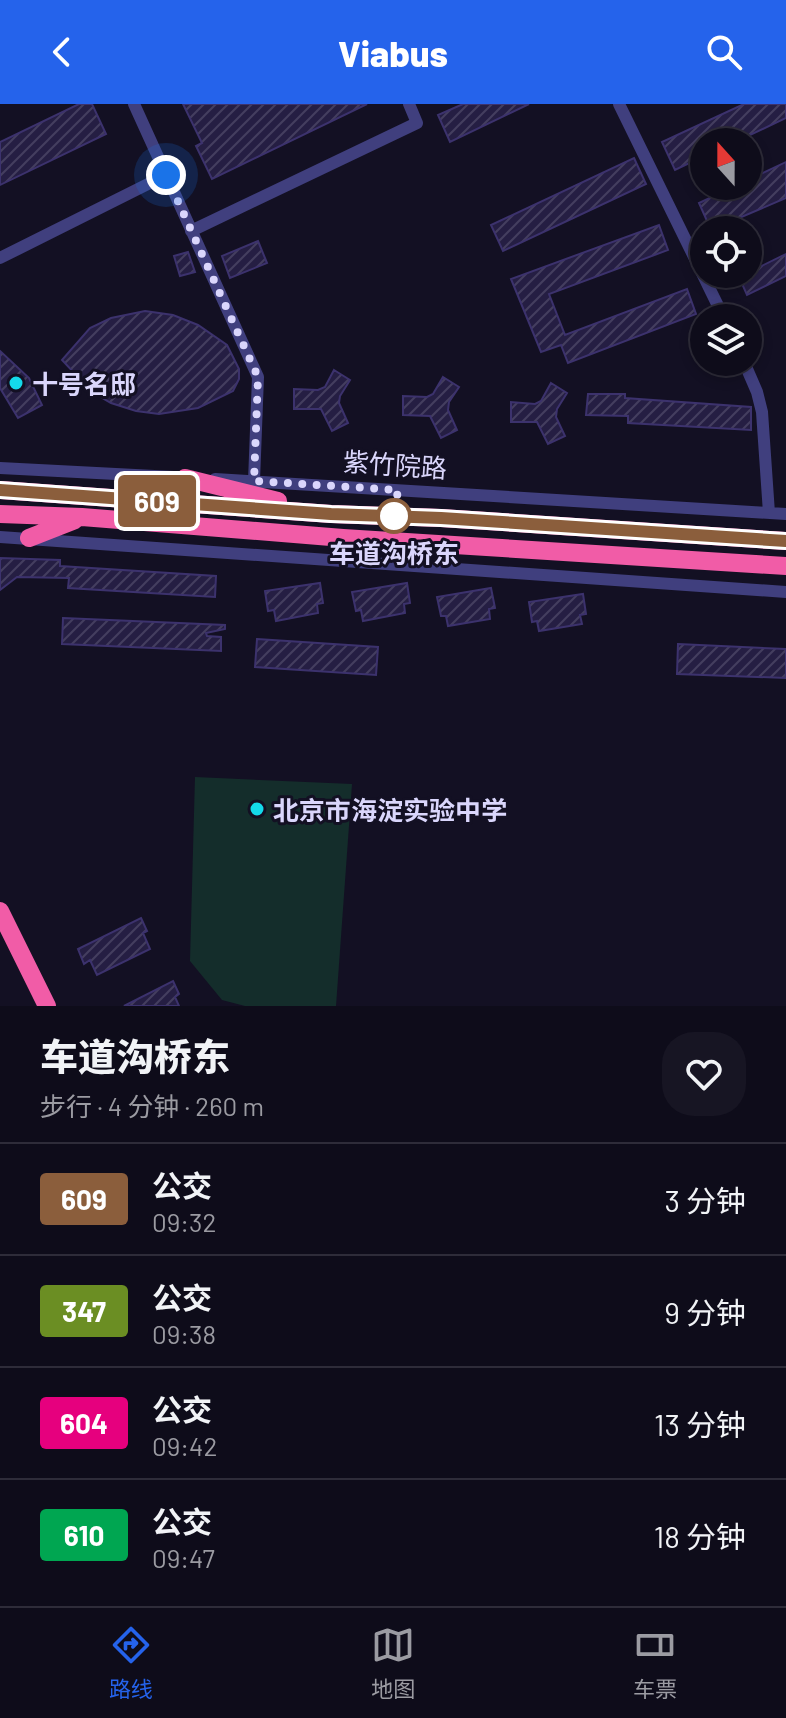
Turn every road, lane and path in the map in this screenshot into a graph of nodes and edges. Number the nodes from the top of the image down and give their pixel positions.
1 (134, 104) edge
2 (409, 104) edge
3 (619, 104) edge
4 (166, 175) junction
5 (191, 231) junction
6 (0, 258) edge
7 (717, 304) edge
8 (750, 376) edge
9 (0, 468) edge
10 (185, 478) junction
11 (254, 481) junction
12 (0, 490) edge
13 (769, 513) junction
14 (0, 514) edge
15 (331, 514) junction
16 (786, 514) edge
17 (82, 517) junction
18 (0, 537) edge
19 (29, 538) junction
20 (786, 541) edge
21 (786, 566) edge
22 (786, 592) edge
23 (0, 911) edge
24 (47, 1006) edge

1 - 4 street
2 - 5 street
3 - 7 street
4 - 5 street
4 - 6 street
5 - 11 street
8 - 13 street
9 - 10 street, 紫竹院路
10 - 11 street, 紫竹院路
10 - 15 highway
11 - 13 street, 紫竹院路
12 - 15 highway, 紫竹院路
13 - 16 street, 紫竹院路
14 - 17 highway
15 - 20 highway, 紫竹院路
17 - 19 highway
17 - 21 highway
18 - 19 street
19 - 22 street
23 - 24 highway

